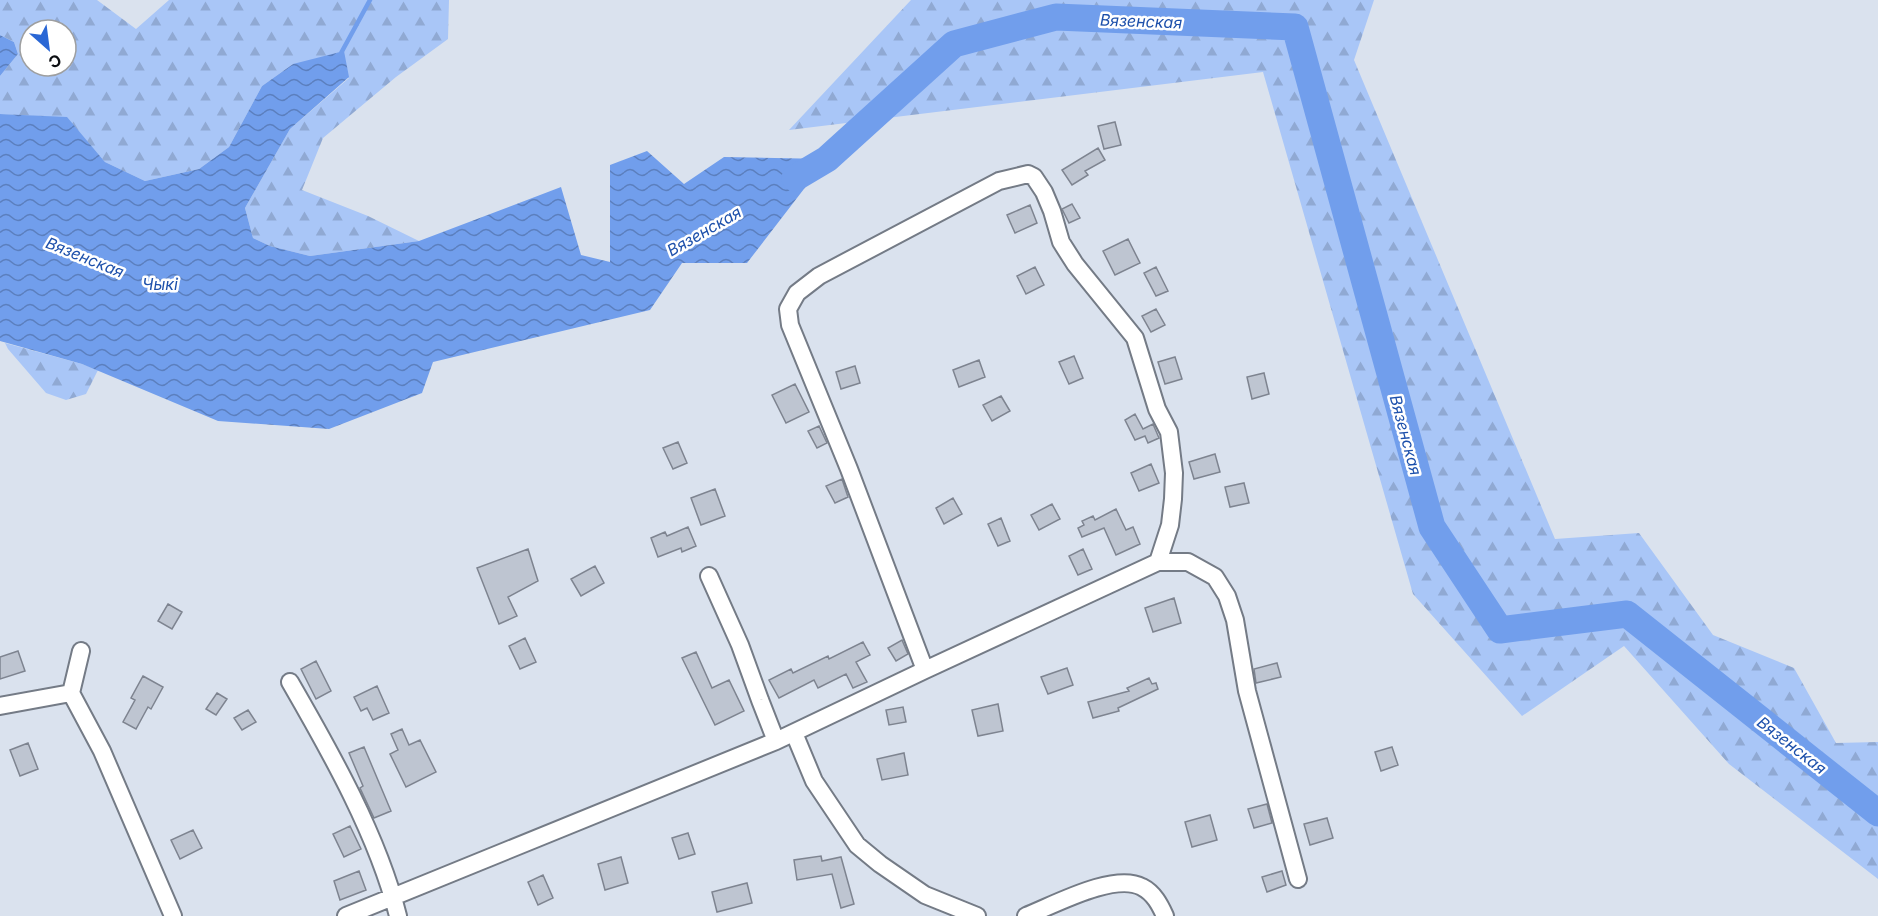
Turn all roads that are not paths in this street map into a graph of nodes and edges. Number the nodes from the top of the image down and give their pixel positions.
1 (1158, 562) junction
2 (709, 576) dead end
3 (81, 651) dead end
4 (925, 670) junction
5 (290, 682) dead end
6 (71, 693) junction
7 (0, 706) edge
8 (794, 734) junction
9 (777, 741) junction
10 (1298, 879) dead end
11 (393, 897) junction
12 (173, 916) edge
13 (346, 916) edge
14 (398, 916) edge
15 (977, 916) edge
16 (1026, 916) edge
17 (1166, 916) edge

1 - 4 street
1 - 4 street
1 - 10 street
2 - 9 street
3 - 6 street
4 - 8 street
5 - 11 street
6 - 7 street
6 - 12 street
8 - 9 street
8 - 15 street
9 - 11 street
11 - 13 street
11 - 14 street
16 - 17 street

